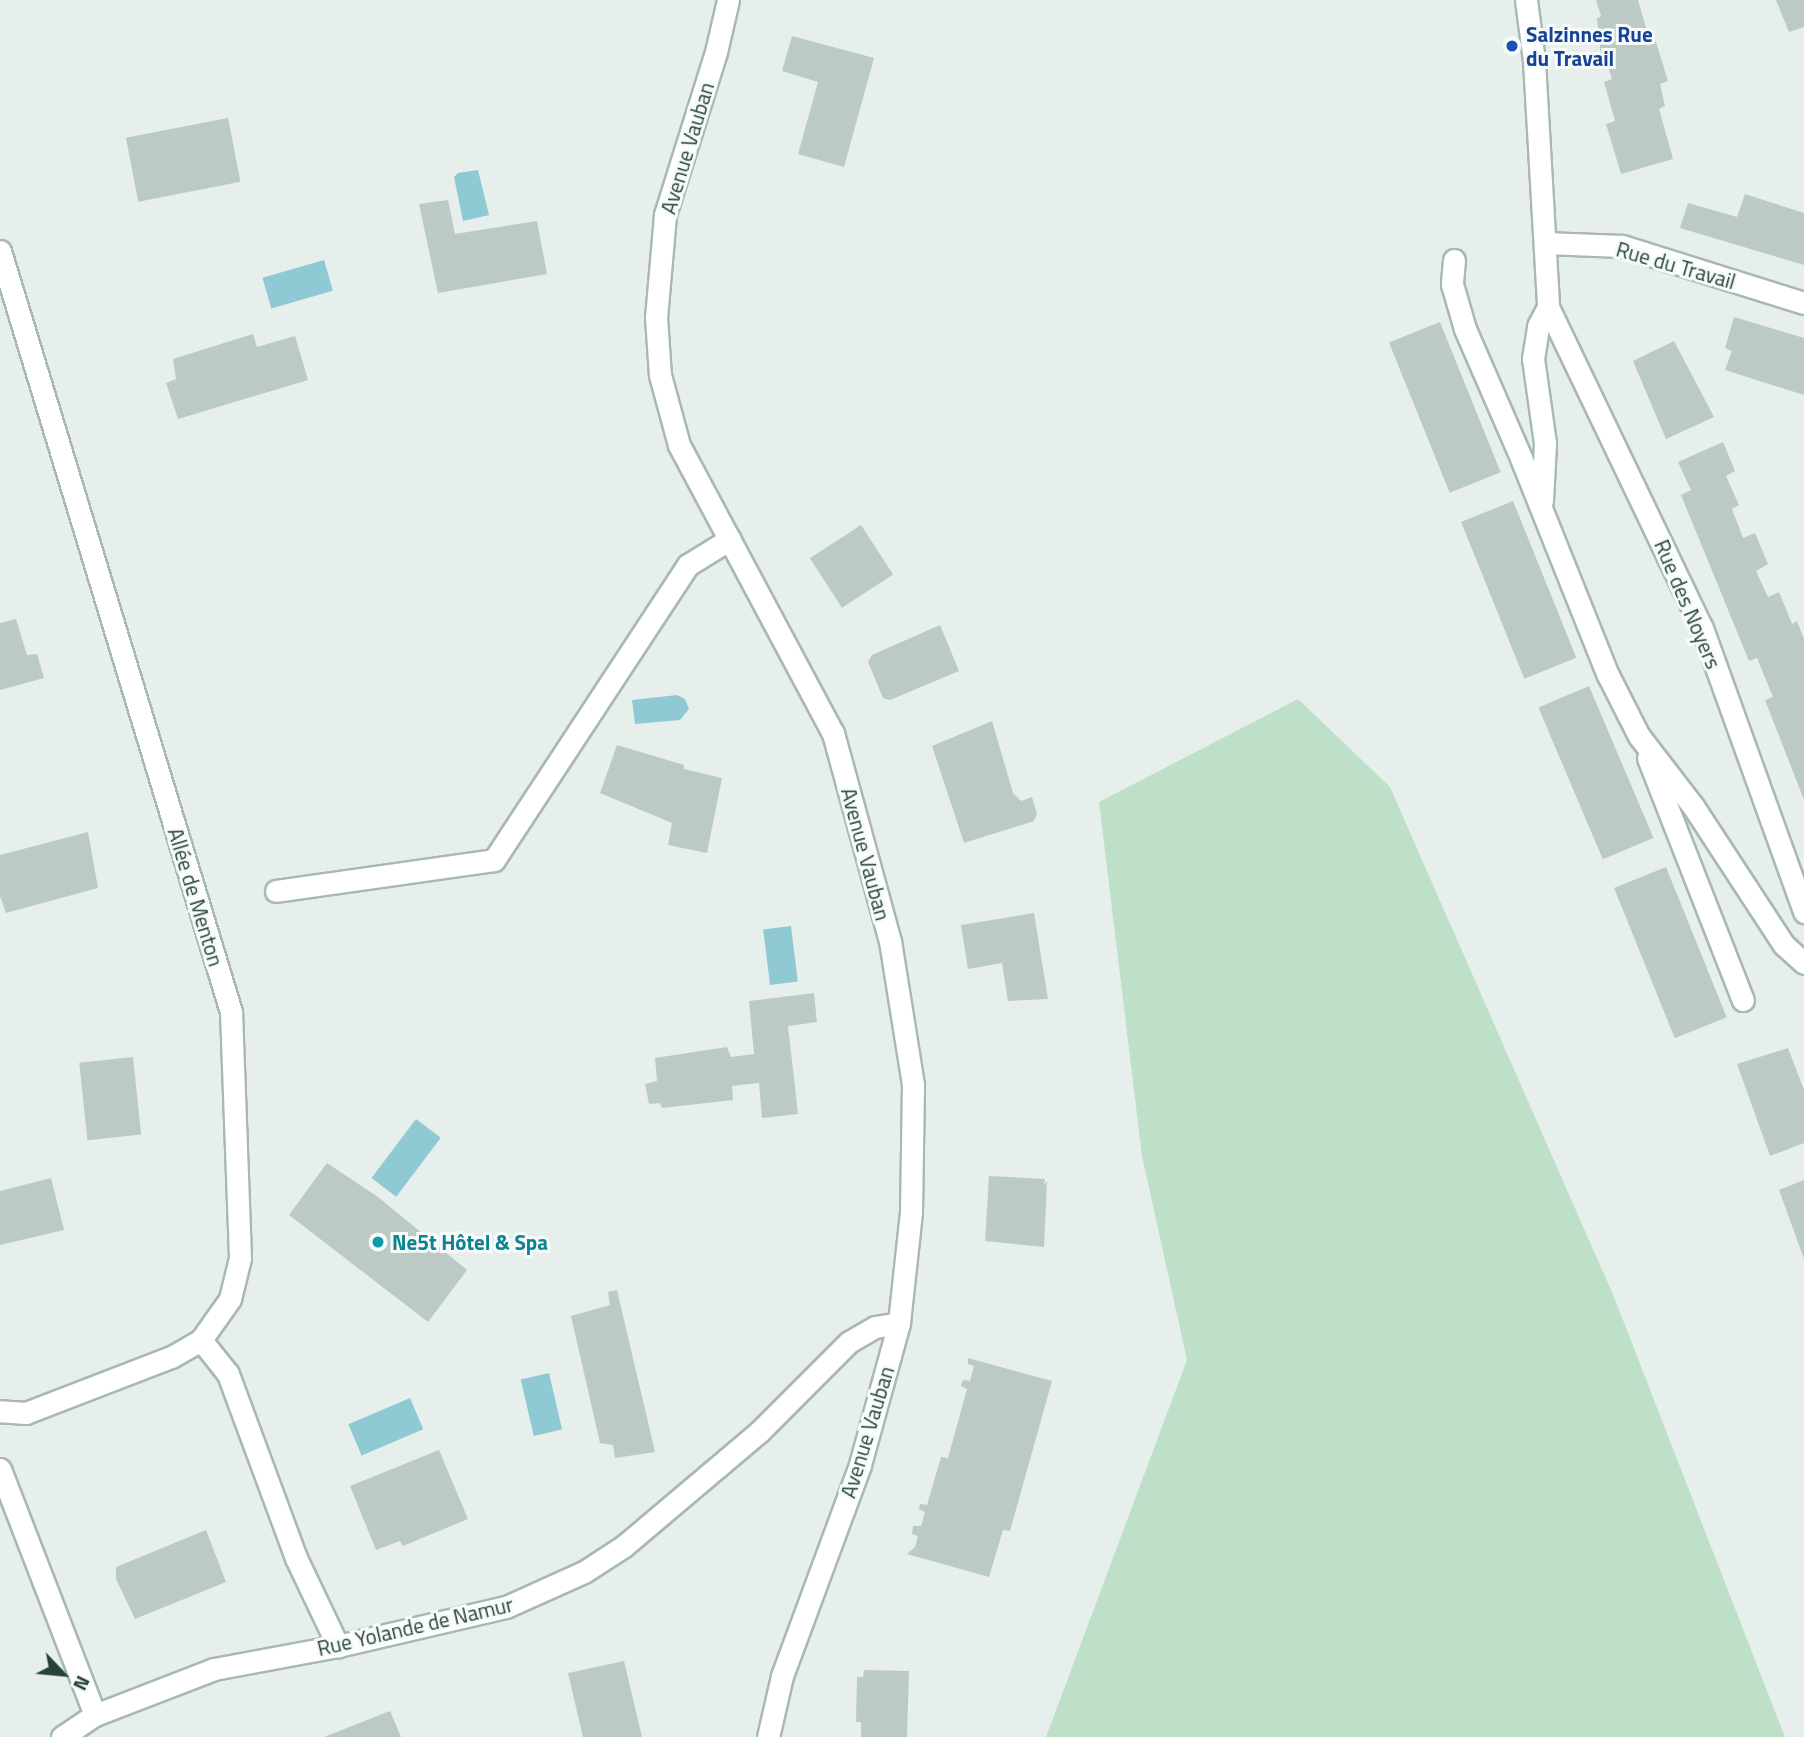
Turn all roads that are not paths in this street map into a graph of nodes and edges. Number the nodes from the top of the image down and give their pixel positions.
1 (727, 0) edge
2 (1527, 0) edge
3 (1545, 243) junction
4 (0, 251) edge
5 (1454, 260) dead end
6 (1804, 303) edge
7 (1548, 307) junction
8 (1541, 509) junction
9 (730, 539) junction
10 (1639, 736) junction
11 (276, 891) dead end
12 (1804, 912) edge
13 (1804, 963) edge
14 (1744, 1000) dead end
15 (899, 1323) junction
16 (201, 1340) junction
17 (0, 1411) edge
18 (0, 1469) edge
19 (338, 1646) junction
20 (95, 1715) junction
21 (62, 1737) edge
22 (768, 1737) edge

1 - 9 street, Avenue Vauban
2 - 3 street, Rue des Noyers
3 - 6 street, Rue du Travail
3 - 7 street, Rue des Noyers
4 - 16 street, Allée de Menton
5 - 8 street, Rue des Noyers
7 - 8 street, Rue des Noyers
7 - 12 street, Rue des Noyers
8 - 10 street, Rue des Noyers
9 - 11 street
9 - 15 street, Avenue Vauban
10 - 13 street, Rue des Noyers
10 - 14 street, Rue des Noyers
15 - 19 street, Rue Yolande de Namur
15 - 22 street, Avenue Vauban
16 - 17 street, Allée de Menton
16 - 19 street
18 - 20 street
19 - 20 street, Rue Yolande de Namur
20 - 21 street, Rue Yolande de Namur

